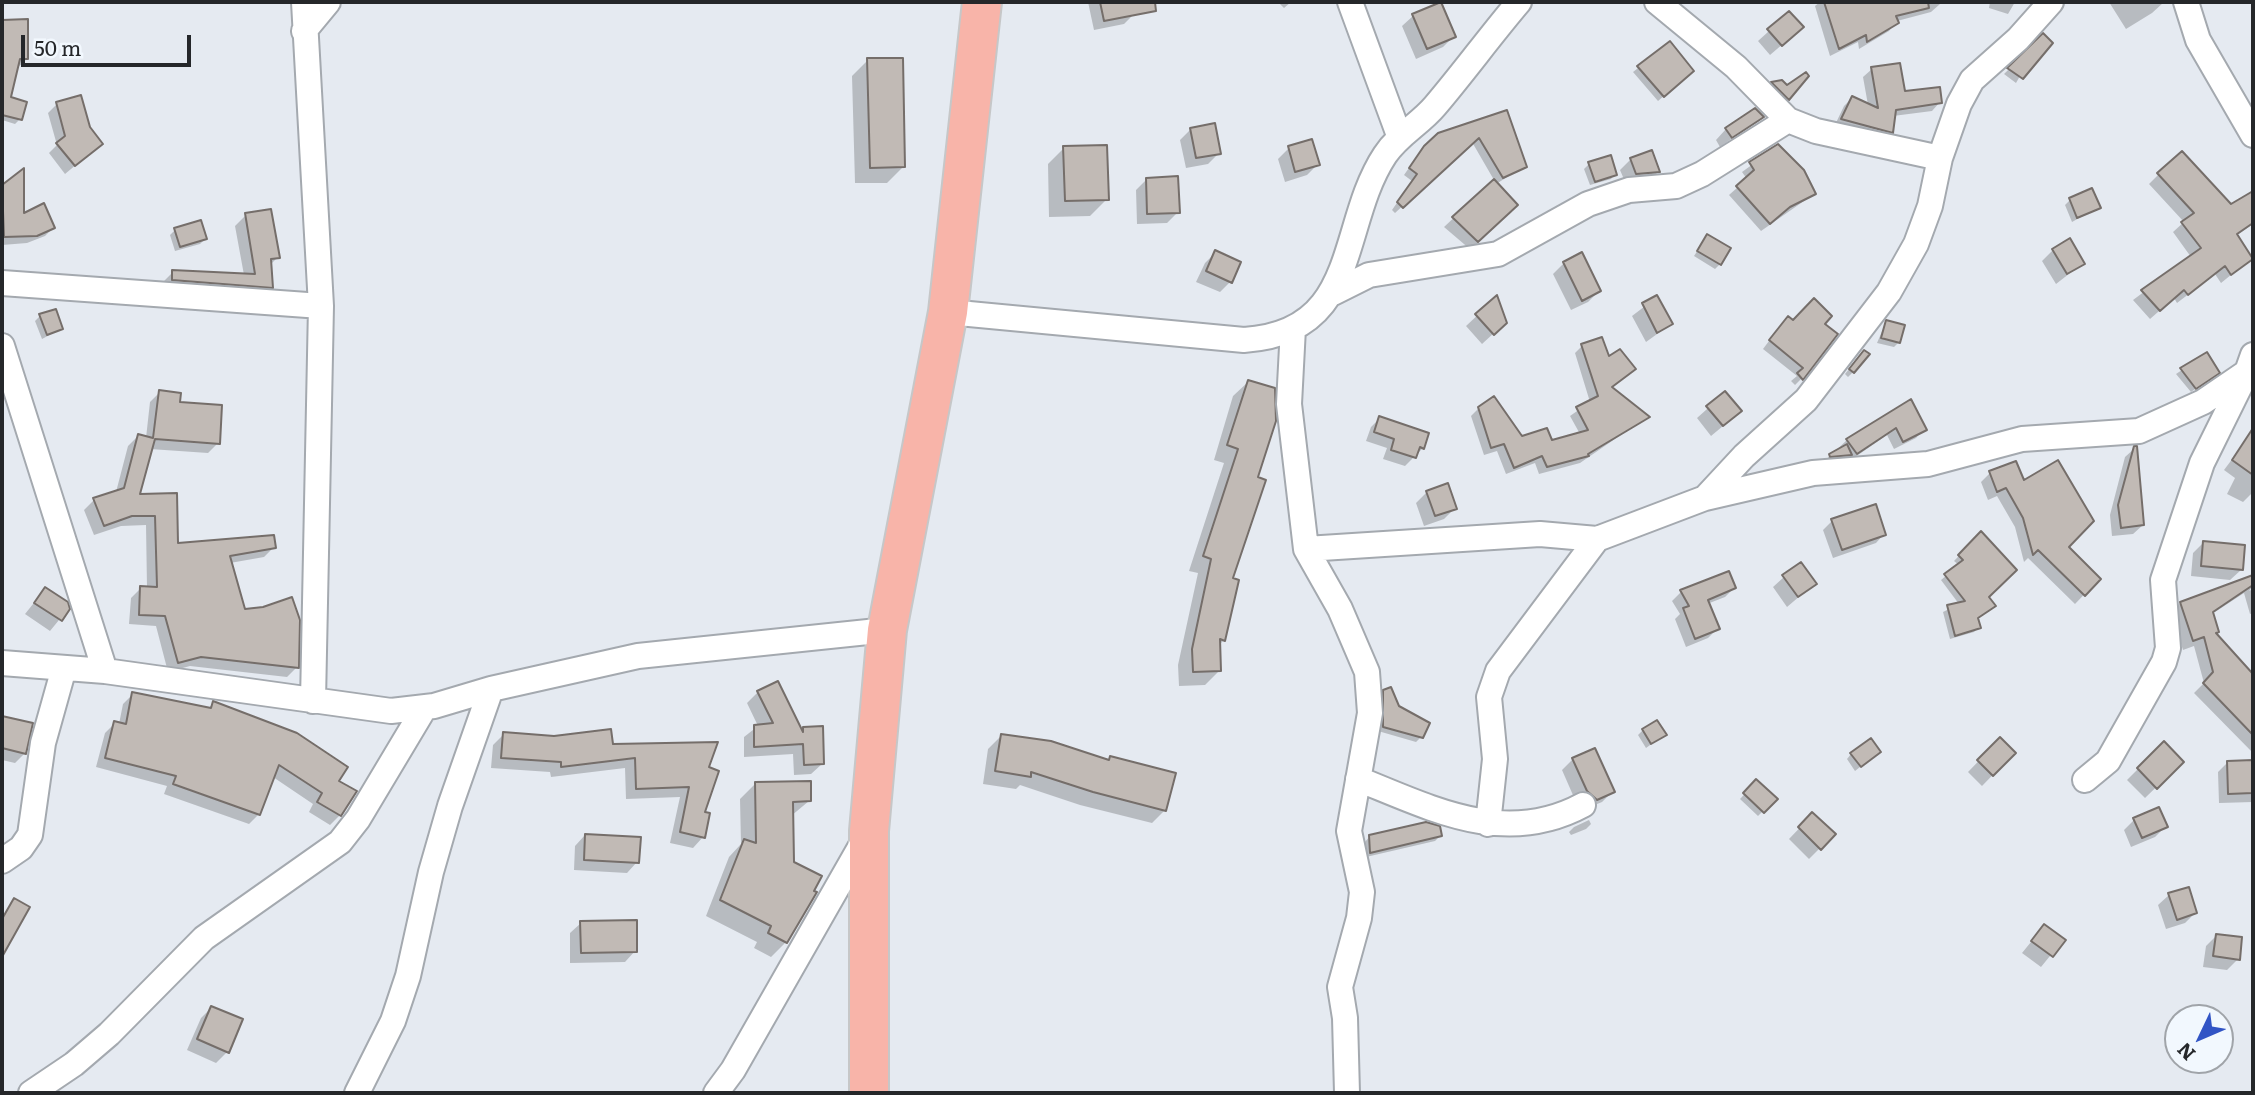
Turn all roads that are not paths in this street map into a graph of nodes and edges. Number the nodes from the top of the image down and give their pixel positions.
1 (304, 2) edge
2 (328, 2) edge
3 (982, 2) edge
4 (1519, 2) edge
5 (1657, 2) edge
6 (2051, 2) edge
7 (2186, 2) edge
8 (1349, 3) edge
9 (304, 31) junction
10 (1788, 120) junction
11 (2253, 135) edge
12 (1400, 138) junction
13 (1940, 158) junction
14 (2, 283) edge
15 (1332, 293) junction
16 (321, 306) junction
17 (948, 312) junction
18 (1293, 328) junction
19 (2, 346) edge
20 (2250, 363) edge
21 (1705, 498) junction
22 (1597, 539) junction
23 (1306, 549) junction
24 (887, 630) junction
25 (2, 663) edge
26 (64, 668) junction
27 (105, 671) junction
28 (491, 689) junction
29 (313, 701) junction
30 (425, 707) junction
31 (1358, 779) junction
32 (2085, 780) dead end
33 (1583, 805) dead end
34 (1489, 824) junction
35 (869, 831) junction
36 (2, 860) edge
37 (31, 1093) edge
38 (357, 1093) edge
39 (716, 1093) edge
40 (869, 1093) edge
41 (1347, 1093) edge

1 - 9 street
2 - 9 street
3 - 17 main road
4 - 12 street
5 - 10 street
6 - 13 street
7 - 11 street
8 - 12 street
9 - 16 street
10 - 13 street
10 - 15 street
12 - 15 street
13 - 21 street
14 - 16 street
15 - 18 street
16 - 29 street
17 - 18 street
17 - 24 main road
18 - 23 street
19 - 27 street
20 - 21 street
20 - 32 street
21 - 22 street
22 - 23 street
22 - 34 street
23 - 31 street
24 - 28 street
24 - 35 main road
25 - 26 street
26 - 27 street
26 - 36 street
27 - 29 street
28 - 30 street
28 - 38 street
29 - 30 street
30 - 37 street
31 - 34 street
31 - 41 street
33 - 34 street
35 - 39 street
35 - 40 main road

